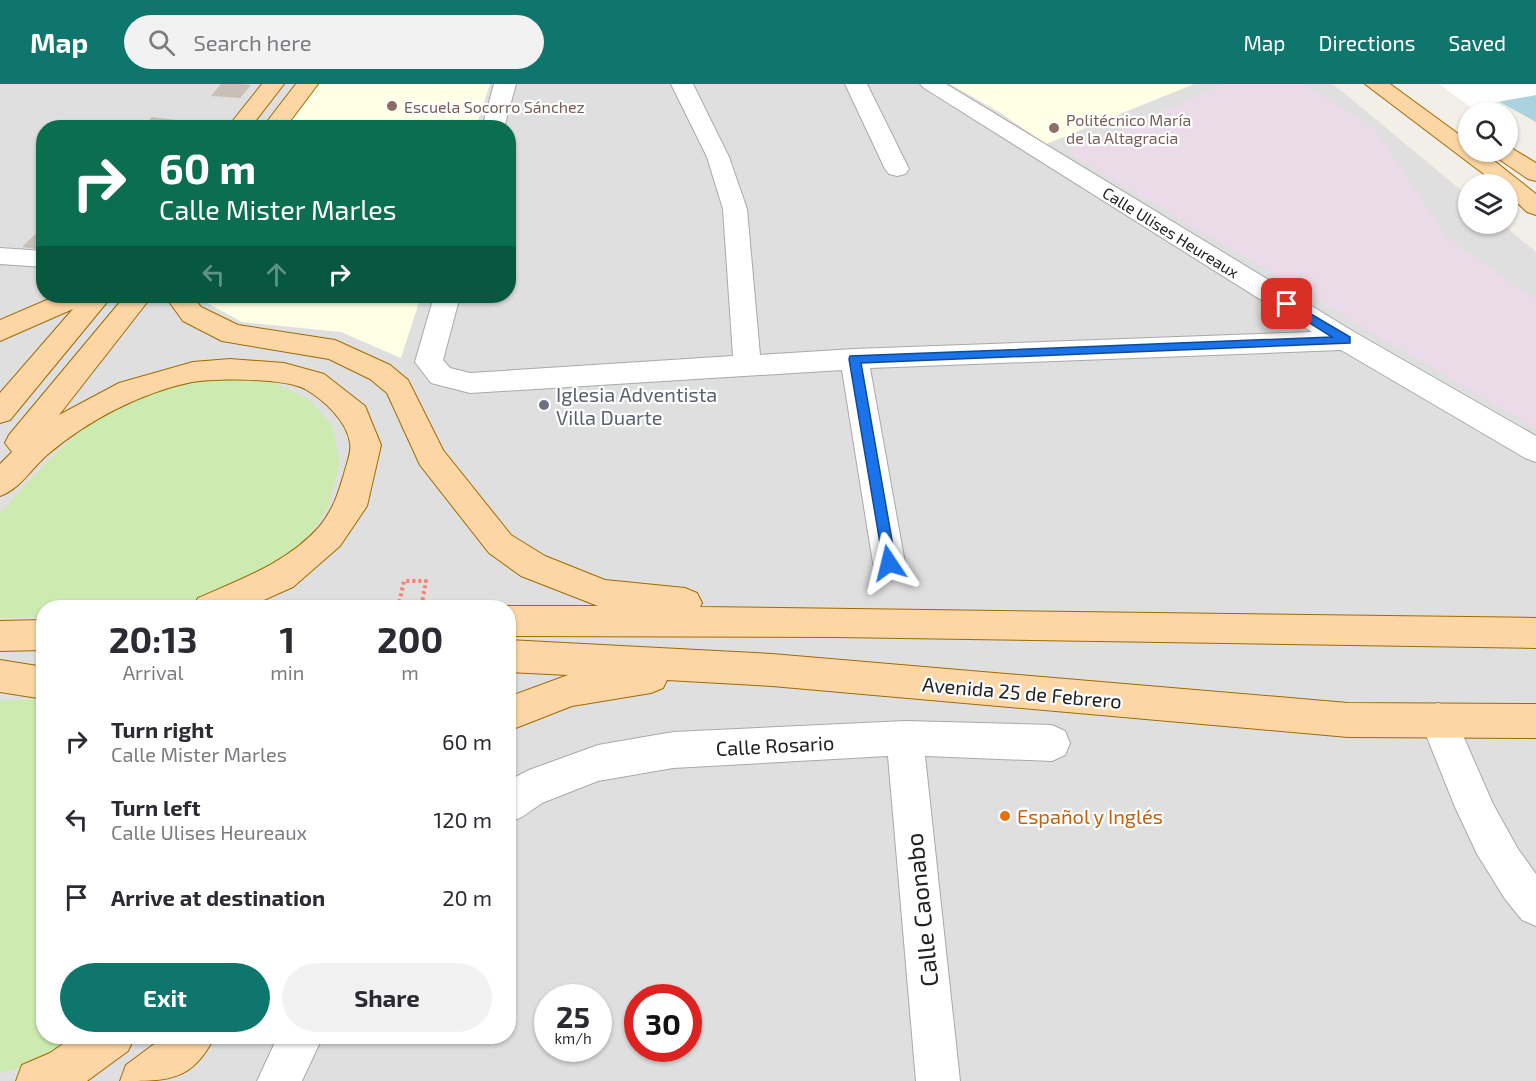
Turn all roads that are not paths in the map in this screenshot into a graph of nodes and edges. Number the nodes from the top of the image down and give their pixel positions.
1 (273, 84) edge
2 (307, 84) edge
3 (505, 84) edge
4 (682, 84) edge
5 (856, 84) edge
6 (931, 84) edge
7 (1407, 85) edge
8 (1380, 87) edge
9 (244, 120) edge
10 (279, 120) edge
11 (495, 120) edge
12 (1458, 120) edge
13 (1518, 162) edge
14 (897, 169) dead end
15 (1499, 174) edge
16 (1536, 174) edge
17 (1518, 187) edge
18 (1518, 191) edge
19 (1536, 199) edge
20 (1536, 207) edge
21 (0, 256) edge
22 (36, 258) edge
23 (62, 303) edge
24 (93, 303) edge
25 (133, 303) edge
26 (183, 303) edge
27 (445, 303) edge
28 (0, 331) edge
29 (1346, 340) junction
30 (854, 359) junction
31 (747, 365) junction
32 (0, 412) edge
33 (1536, 450) edge
34 (0, 468) edge
35 (0, 484) edge
36 (889, 563) dead end
37 (229, 600) edge
38 (516, 621) edge
39 (836, 621) junction
40 (1536, 633) edge
41 (36, 634) edge
42 (2, 636) edge
43 (516, 656) edge
44 (772, 670) junction
45 (36, 672) edge
46 (0, 674) edge
47 (36, 681) edge
48 (516, 711) edge
49 (1438, 720) junction
50 (1536, 721) edge
51 (905, 738) junction
52 (1052, 743) dead end
53 (516, 798) edge
54 (1536, 906) edge
55 (102, 1044) edge
56 (187, 1044) edge
57 (297, 1044) edge
58 (38, 1081) edge
59 (142, 1081) edge
60 (279, 1081) edge
61 (938, 1081) edge

1 - 9 main road
2 - 10 main road
3 - 11 street
4 - 31 street
5 - 14 street
6 - 29 street, Calle Ulises Heureaux
7 - 8 main road
7 - 12 main road
8 - 15 main road
13 - 16 main road
17 - 19 street
18 - 20 main road
21 - 22 street
23 - 28 main road
24 - 32 main road
25 - 34 main road
26 - 39 main road
27 - 31 street
29 - 30 street
29 - 33 street, Calle Ulises Heureaux
30 - 31 street
30 - 36 street
35 - 37 main road
38 - 39 main road
39 - 40 main road
41 - 42 main road
43 - 44 main road, Avenida 25 de Febrero
44 - 48 main road
44 - 49 main road, Avenida 25 de Febrero
45 - 46 main road
46 - 47 main road
49 - 50 main road, Avenida 25 de Febrero
49 - 54 street
51 - 52 street, Calle Rosario
51 - 53 street, Calle Rosario
51 - 61 street, Calle Caonabo
55 - 58 main road
56 - 59 main road
57 - 60 street

